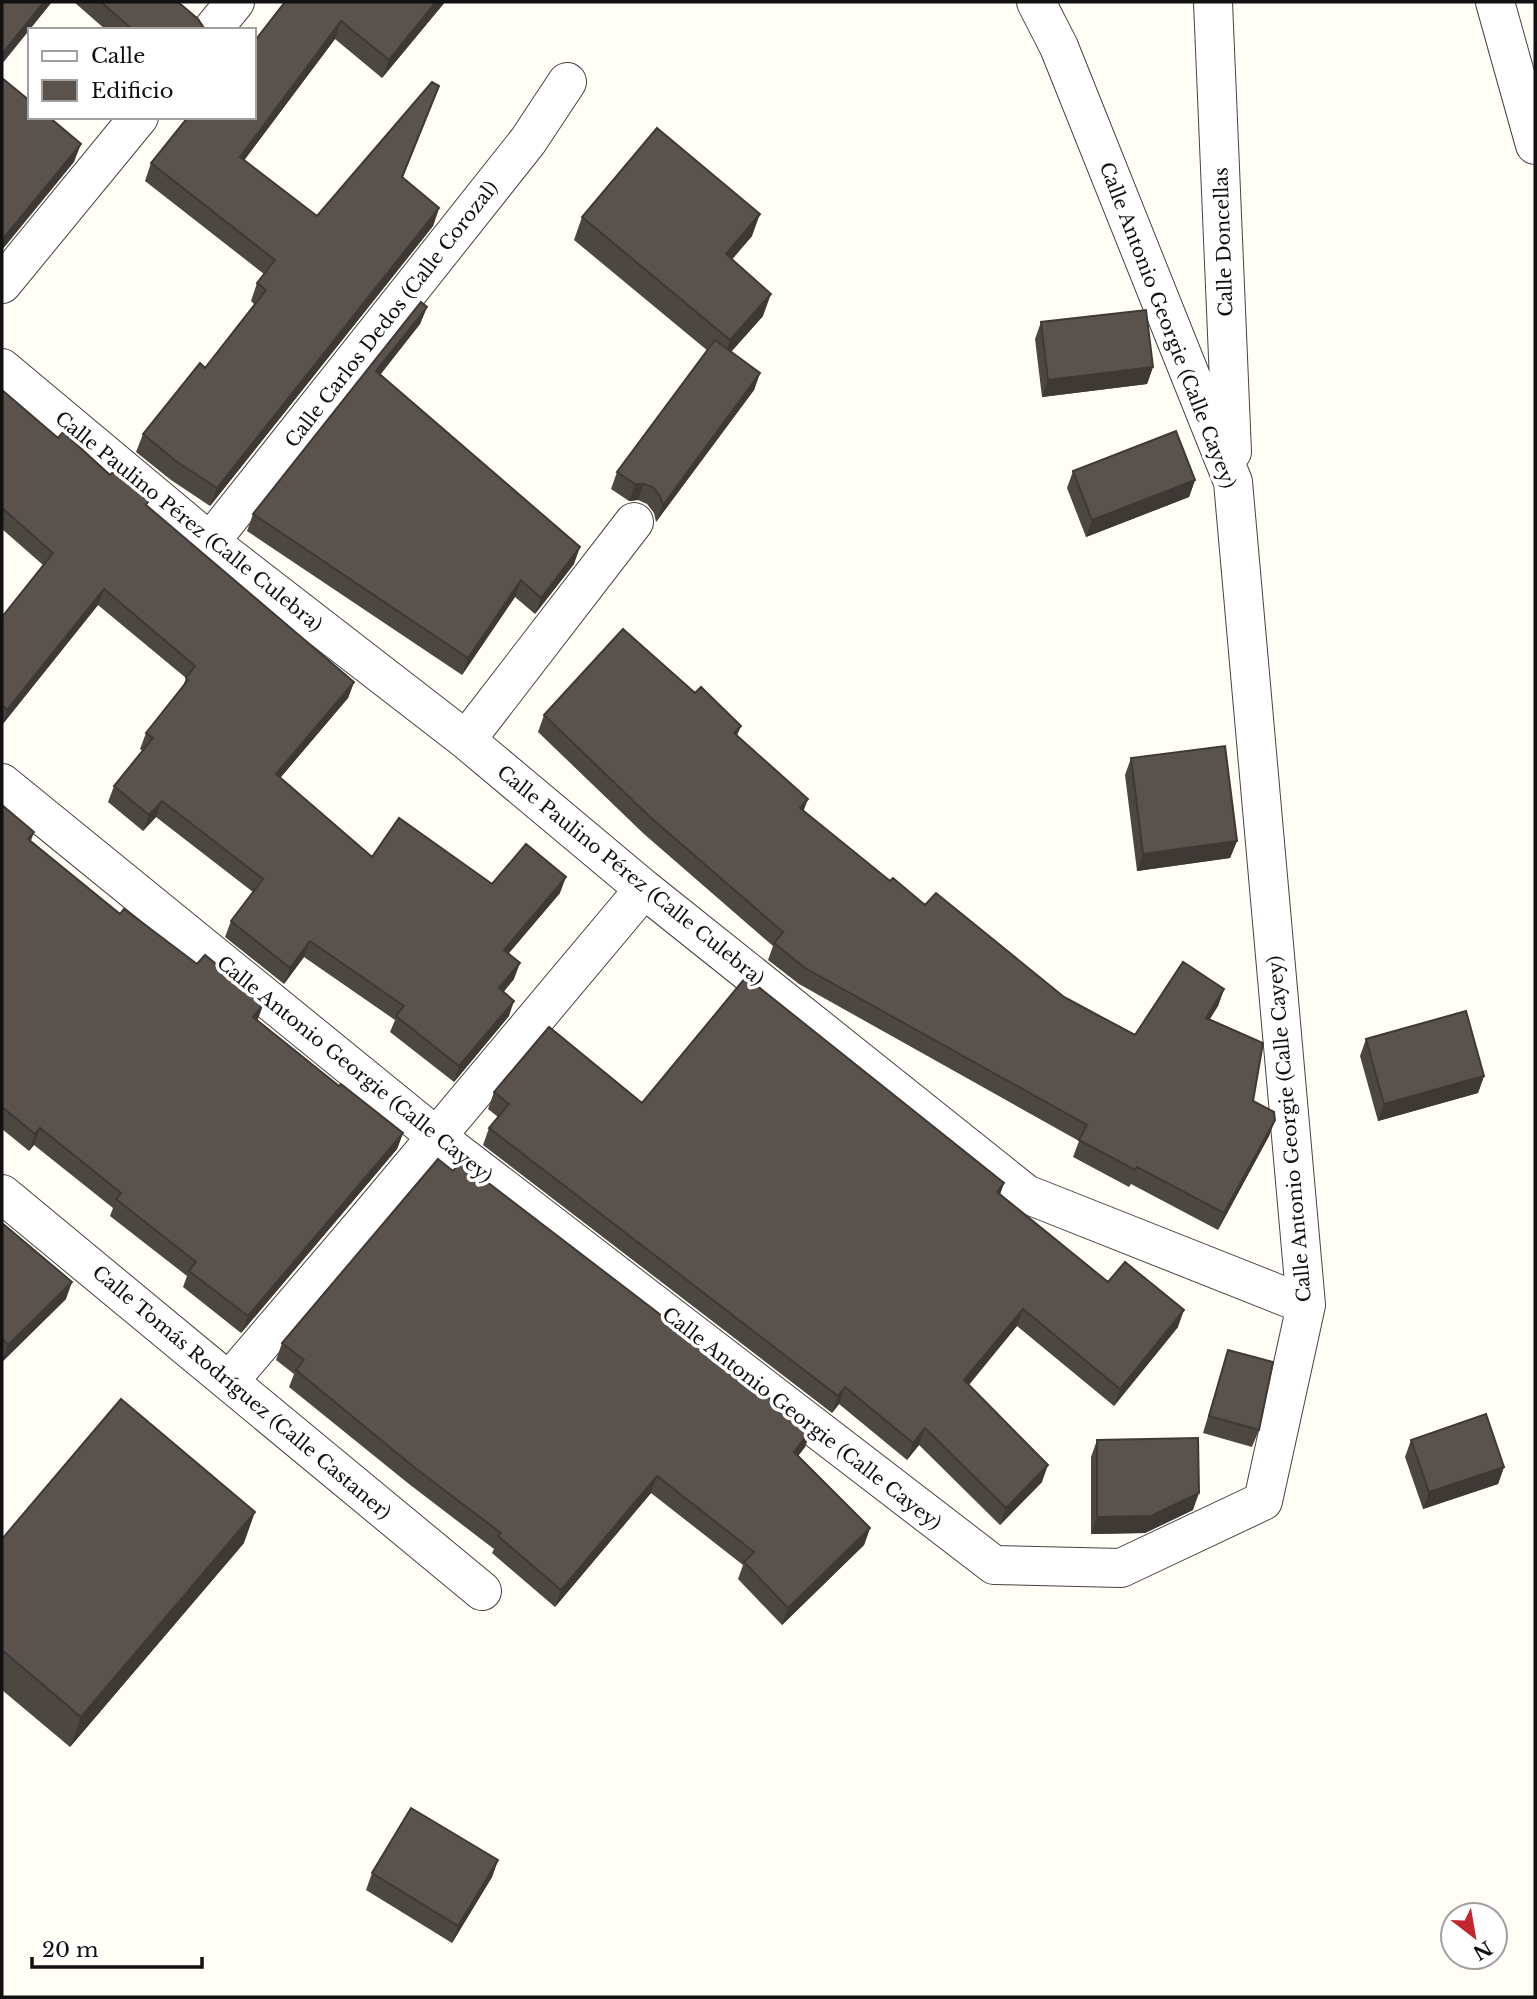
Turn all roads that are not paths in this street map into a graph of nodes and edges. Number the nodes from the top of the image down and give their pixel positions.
1 (235, 2) edge
2 (1036, 2) edge
3 (1213, 2) edge
4 (1495, 2) edge
5 (214, 28) edge
6 (567, 82) dead end
7 (137, 119) edge
8 (1535, 145) edge
9 (2, 284) edge
10 (2, 368) edge
11 (1233, 482) junction
12 (634, 522) dead end
13 (210, 542) junction
14 (466, 740) junction
15 (2, 783) edge
16 (643, 889) junction
17 (437, 1137) junction
18 (2, 1194) edge
19 (1306, 1305) junction
20 (230, 1380) junction
21 (482, 1591) dead end

1 - 5 street
2 - 11 street, Calle Antonio Georgie (Calle Cayey)
3 - 11 street, Calle Doncellas
4 - 8 street
6 - 13 street, Calle Carlos Dedos (Calle Corozal)
7 - 9 street
10 - 13 street, Calle Paulino Pérez (Calle Culebra)
11 - 19 street, Calle Antonio Georgie (Calle Cayey)
12 - 14 street
13 - 14 street, Calle Paulino Pérez (Calle Culebra)
14 - 16 street, Calle Paulino Pérez (Calle Culebra)
15 - 17 street, Calle Antonio Georgie (Calle Cayey)
16 - 17 street
16 - 19 street, Calle Paulino Pérez (Calle Culebra)
17 - 19 street, Calle Antonio Georgie (Calle Cayey)
17 - 20 street
18 - 20 street, Calle Tomás Rodríguez (Calle Castaner)
20 - 21 street, Calle Tomás Rodríguez (Calle Castaner)

